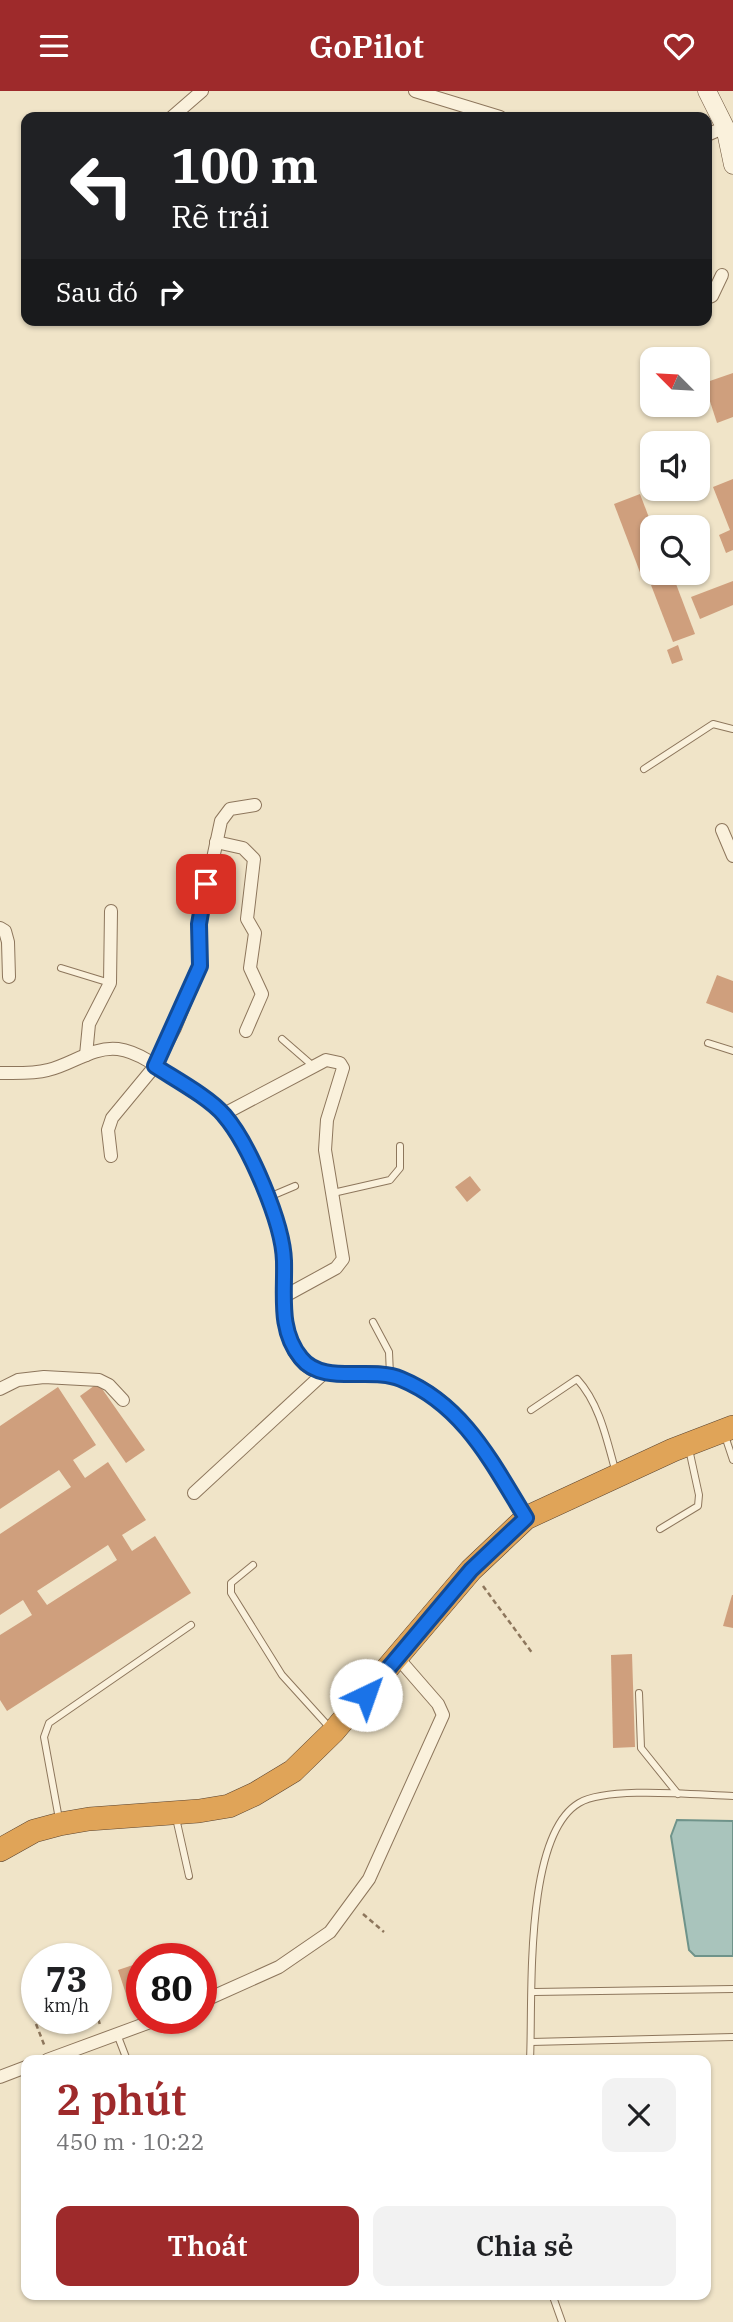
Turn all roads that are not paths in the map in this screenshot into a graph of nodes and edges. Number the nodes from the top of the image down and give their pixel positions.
1 (202, 91) edge
2 (415, 91) edge
3 (707, 91) edge
4 (178, 112) edge
5 (484, 112) edge
6 (725, 127) junction
7 (712, 133) edge
8 (732, 160) edge
9 (722, 275) dead end
10 (712, 296) edge
11 (733, 729) edge
12 (644, 769) dead end
13 (255, 805) dead end
14 (722, 830) dead end
15 (216, 842) junction
16 (733, 856) edge
17 (111, 911) dead end
18 (0, 928) edge
19 (61, 968) dead end
20 (9, 978) dead end
21 (110, 983) junction
22 (246, 1031) dead end
23 (282, 1039) dead end
24 (708, 1043) dead end
25 (733, 1051) edge
26 (86, 1055) junction
27 (155, 1066) junction
28 (313, 1066) junction
29 (0, 1073) edge
30 (224, 1114) junction
31 (400, 1146) dead end
32 (111, 1156) dead end
33 (295, 1186) dead end
34 (333, 1193) junction
35 (269, 1197) junction
36 (283, 1297) junction
37 (373, 1322) dead end
38 (325, 1373) junction
39 (390, 1375) junction
40 (0, 1389) edge
41 (123, 1400) dead end
42 (531, 1410) dead end
43 (728, 1429) edge
44 (688, 1444) junction
45 (733, 1460) edge
46 (616, 1475) junction
47 (194, 1493) dead end
48 (526, 1518) junction
49 (660, 1529) dead end
50 (253, 1565) dead end
51 (191, 1625) dead end
52 (398, 1658) junction
53 (639, 1693) dead end
54 (333, 1732) junction
55 (678, 1794) junction
56 (733, 1796) edge
57 (175, 1813) junction
58 (60, 1824) junction
59 (0, 1850) edge
60 (189, 1876) dead end
61 (733, 1989) edge
62 (534, 1992) junction
63 (217, 1995) edge
64 (126, 2031) edge
65 (117, 2034) junction
66 (733, 2037) edge
67 (531, 2042) junction
68 (59, 2055) edge
69 (125, 2055) edge
70 (530, 2055) edge
71 (21, 2069) edge
72 (0, 2077) edge
73 (553, 2300) edge
74 (562, 2322) edge

1 - 4 street
2 - 5 street
3 - 6 main road
6 - 7 street
6 - 8 main road
9 - 10 street
11 - 12 lane
13 - 15 street
14 - 16 street
15 - 22 street
15 - 27 street
17 - 21 street
18 - 20 street
19 - 21 lane
21 - 26 street
23 - 28 lane
24 - 25 lane
26 - 27 street
26 - 29 street
27 - 30 street
27 - 32 street
28 - 30 street
28 - 34 street
30 - 35 street
31 - 34 lane
33 - 35 lane
34 - 36 street
35 - 36 street
36 - 38 street
37 - 39 lane
38 - 39 street
38 - 47 street
39 - 48 street
40 - 41 street
42 - 46 lane
43 - 44 highway
43 - 45 lane
44 - 46 highway
44 - 49 lane
46 - 48 highway
48 - 52 highway
50 - 54 lane
51 - 58 lane
52 - 54 highway
52 - 63 street
53 - 55 lane
54 - 57 highway
55 - 56 lane
55 - 62 lane
57 - 58 highway
57 - 60 lane
58 - 59 highway
61 - 62 lane
62 - 67 lane
64 - 65 street
65 - 68 street
65 - 69 lane
66 - 67 lane
67 - 70 lane
71 - 72 street
73 - 74 lane

